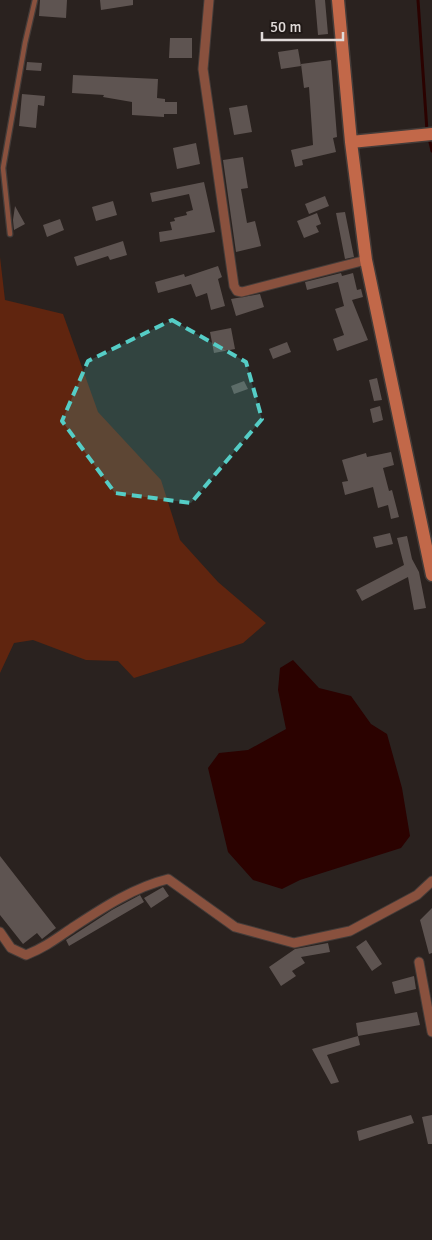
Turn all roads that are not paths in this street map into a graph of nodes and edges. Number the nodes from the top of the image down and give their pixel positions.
1 (35, 0) edge
2 (209, 0) edge
3 (338, 0) edge
4 (427, 134) edge
5 (351, 142) junction
6 (10, 234) dead end
7 (366, 260) junction
8 (432, 575) edge
9 (432, 880) edge
10 (0, 932) edge
11 (419, 962) dead end
12 (432, 1032) edge

1 - 6 lane
2 - 7 street
3 - 5 main road
4 - 5 main road
5 - 7 main road
7 - 8 main road
9 - 10 street
11 - 12 street

